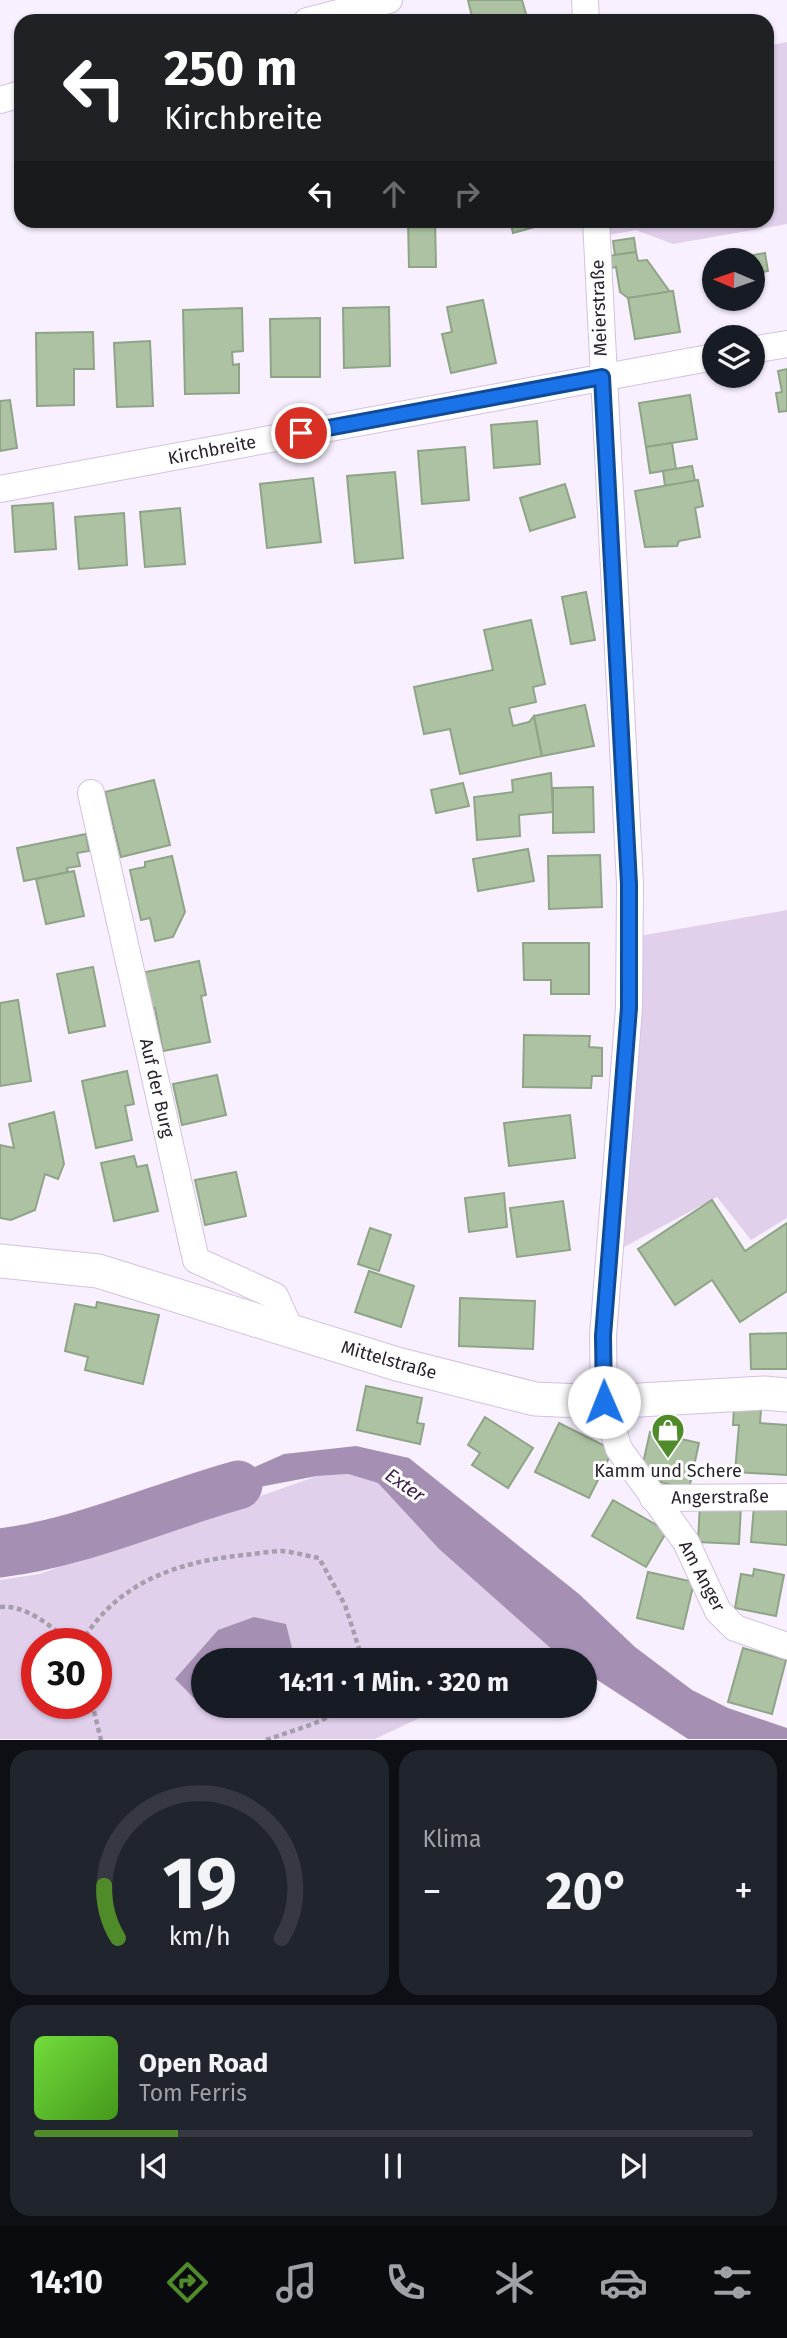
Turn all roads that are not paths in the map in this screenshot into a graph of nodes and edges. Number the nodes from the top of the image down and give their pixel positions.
1 (389, 0) edge
2 (334, 14) edge
3 (596, 228) edge
4 (787, 344) edge
5 (765, 348) edge
6 (702, 359) edge
7 (602, 377) junction
8 (0, 489) edge
9 (90, 793) dead end
10 (0, 1261) edge
11 (290, 1331) junction
12 (787, 1395) edge
13 (604, 1402) junction
14 (787, 1497) edge
15 (653, 1498) junction
16 (787, 1646) edge

1 - 2 street
3 - 7 street, Meierstraße
4 - 5 street
6 - 7 street, Kirchbreite
7 - 8 street, Kirchbreite
7 - 13 street, Meierstraße
9 - 11 street, Auf der Burg
10 - 11 main road, Mittelstraße
11 - 13 main road, Mittelstraße
12 - 13 main road, Mittelstraße
13 - 15 street, Am Anger
14 - 15 street, Angerstraße
15 - 16 street, Am Anger

